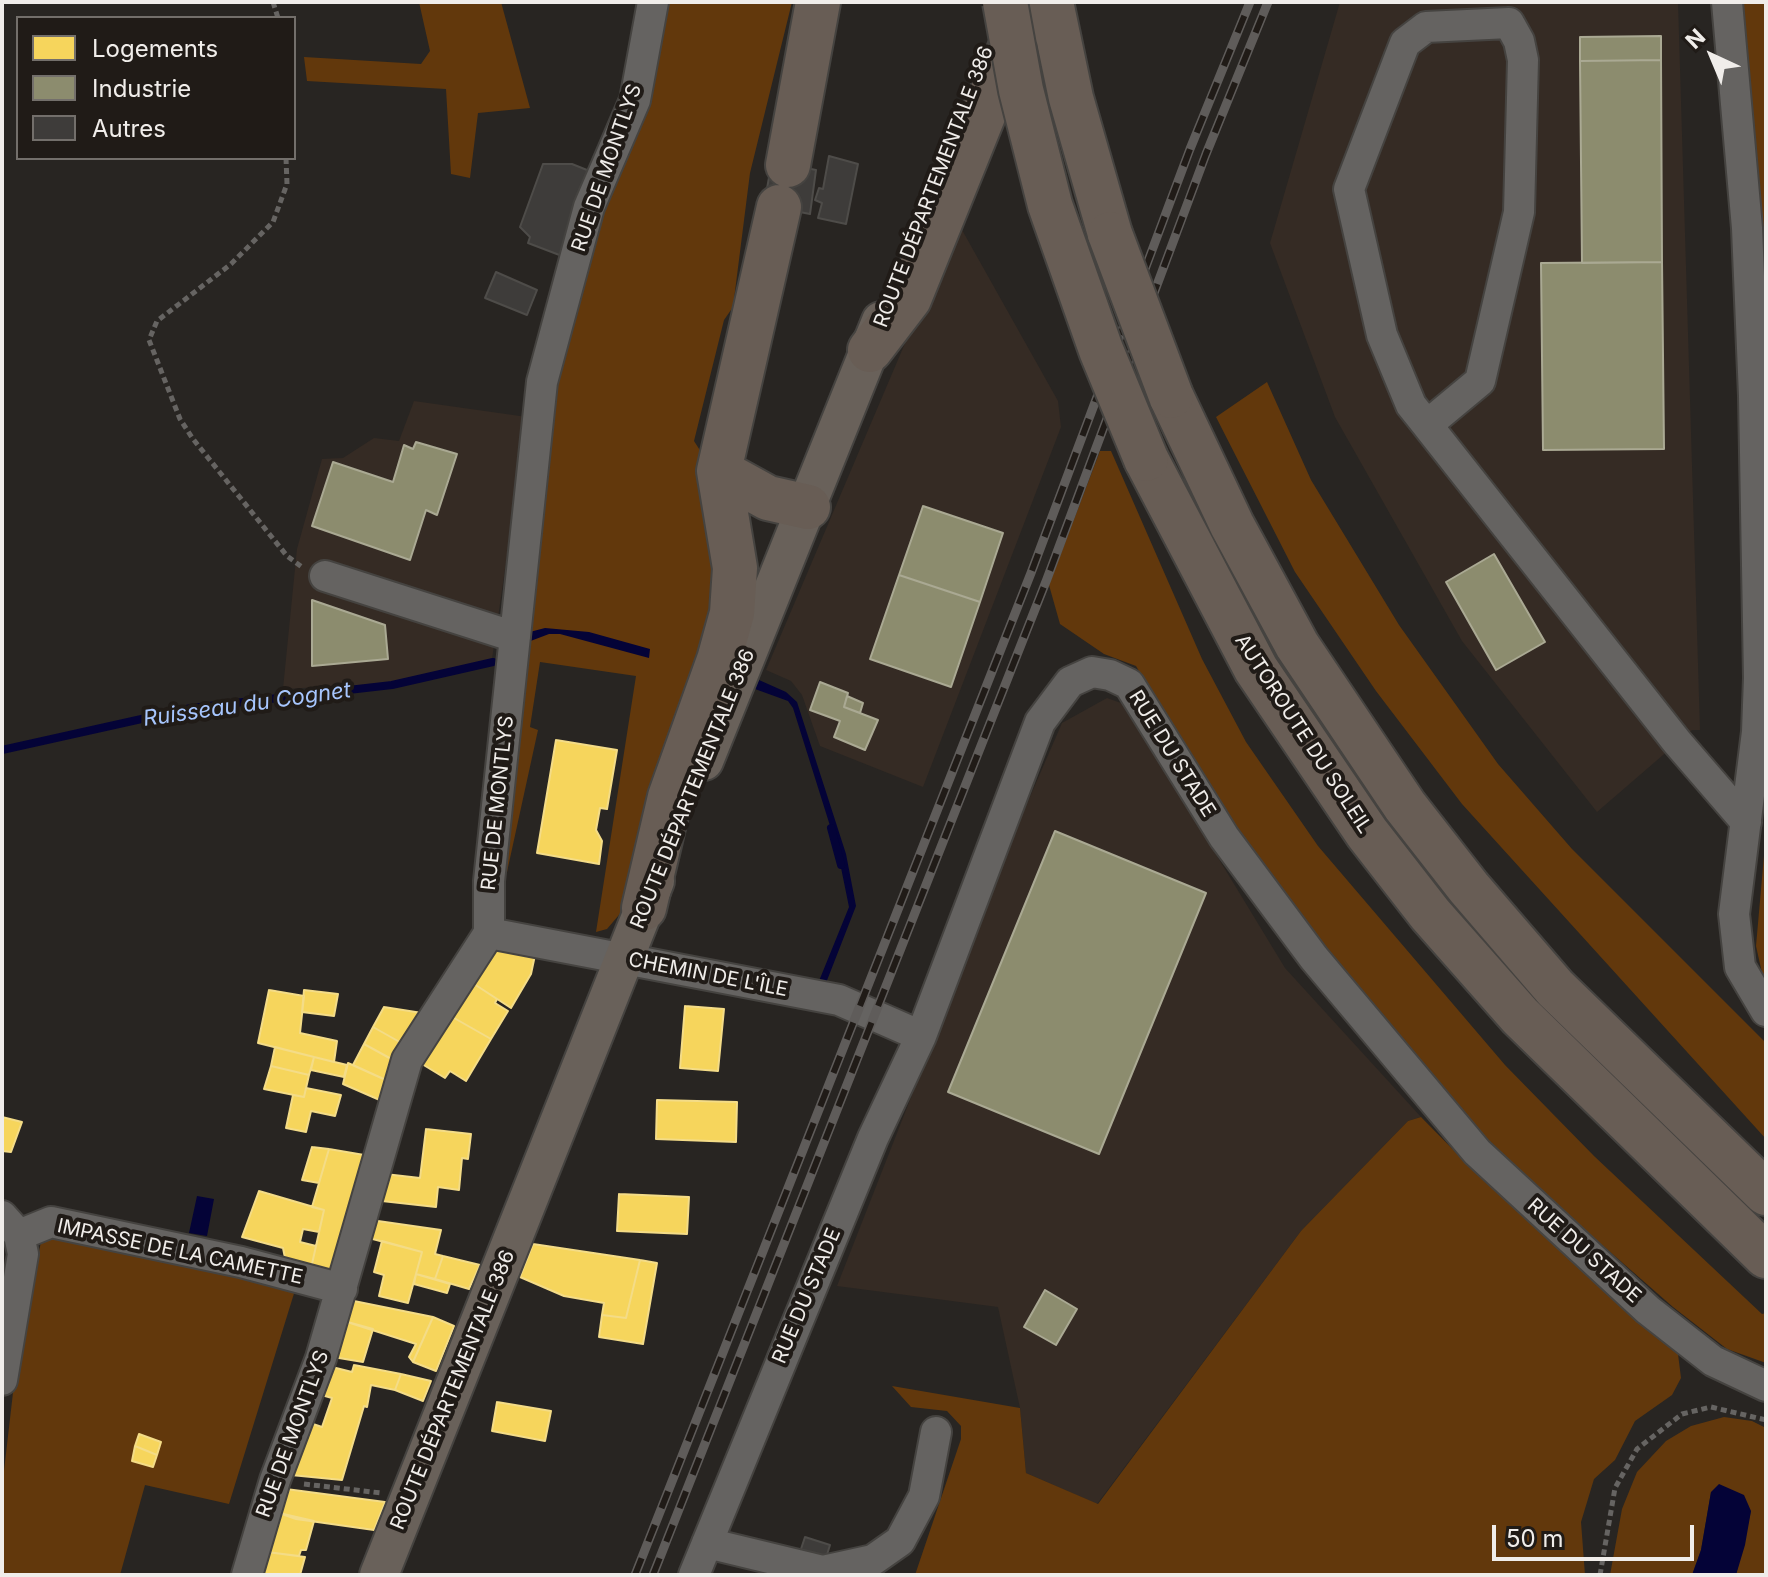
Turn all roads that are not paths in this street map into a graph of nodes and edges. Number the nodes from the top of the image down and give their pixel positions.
1 (653, 2) edge
2 (818, 2) edge
3 (1006, 2) edge
4 (1029, 2) edge
5 (1051, 2) edge
6 (1727, 2) edge
7 (788, 165) dead end
8 (779, 207) dead end
9 (870, 350) junction
10 (1427, 425) junction
11 (719, 471) junction
12 (808, 507) junction
13 (325, 576) road end
14 (515, 637) junction
15 (1746, 822) junction
16 (644, 908) junction
17 (489, 933) junction
18 (624, 960) junction
19 (1766, 1011) edge
20 (921, 1036) junction
21 (1766, 1193) edge
22 (11, 1225) edge
23 (1766, 1256) edge
24 (342, 1289) junction
25 (2, 1380) edge
26 (1766, 1386) edge
27 (936, 1432) dead end
28 (707, 1543) junction
29 (247, 1575) edge
30 (379, 1575) edge
31 (694, 1575) edge

1 - 14 street, RUE DE MONTLYS
2 - 7 highway
3 - 9 main road, ROUTE DÉPARTEMENTALE 386
3 - 23 highway, AUTOROUTE DU SOLEIL, bridge
4 - 9 highway
5 - 21 highway, bridge
6 - 15 street
8 - 11 highway
9 - 12 main road, ROUTE DÉPARTEMENTALE 386
10 - 10 street
10 - 15 street
11 - 12 highway
11 - 16 highway
12 - 16 main road, ROUTE DÉPARTEMENTALE 386
13 - 14 street
14 - 17 street, RUE DE MONTLYS
15 - 19 street
16 - 18 main road, ROUTE DÉPARTEMENTALE 386
17 - 18 street, CHEMIN DE L'ÎLE
17 - 24 street, RUE DE MONTLYS
18 - 20 street, CHEMIN DE L'ÎLE
18 - 30 main road, ROUTE DÉPARTEMENTALE 386
20 - 26 street, RUE DU STADE
20 - 28 street, RUE DU STADE
22 - 24 street, IMPASSE DE LA CAMETTE
22 - 25 street
24 - 29 street, RUE DE MONTLYS
27 - 28 street
28 - 31 street, RUE DU STADE

